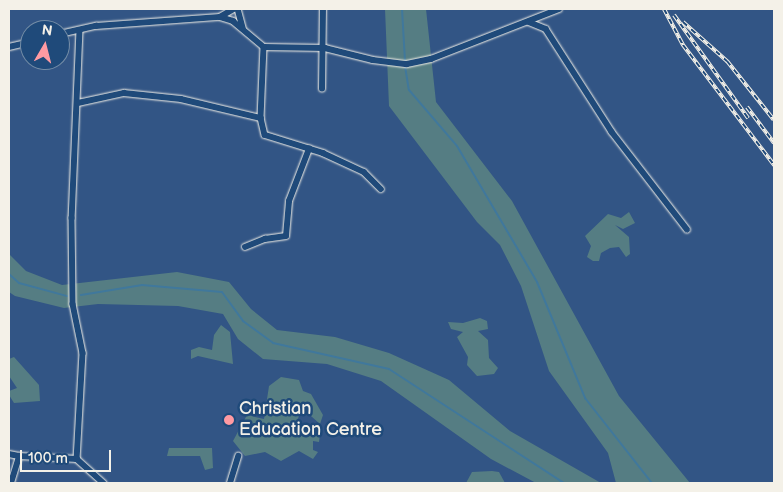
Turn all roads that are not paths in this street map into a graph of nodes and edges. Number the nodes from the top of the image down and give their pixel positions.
1 (234, 9) edge
2 (238, 9) edge
3 (323, 9) edge
4 (559, 9) edge
5 (552, 14) junction
6 (220, 17) junction
7 (529, 22) junction
8 (243, 29) junction
9 (546, 29) junction
10 (80, 30) junction
11 (70, 32) edge
12 (264, 47) junction
13 (325, 48) junction
14 (322, 89) dead end
15 (78, 103) junction
16 (261, 118) junction
17 (309, 149) junction
18 (381, 189) dead end
19 (687, 229) dead end
20 (245, 248) dead end
21 (9, 454) edge
22 (19, 456) junction
23 (238, 456) dead end
24 (77, 459) junction
25 (11, 483) edge
26 (104, 483) edge
27 (230, 483) edge

1 - 6 street
2 - 8 street
3 - 13 street
4 - 5 street
5 - 7 street
5 - 9 street
6 - 8 street
6 - 10 street
7 - 9 street
7 - 13 street
8 - 12 street
9 - 19 street
10 - 11 street
10 - 15 street
12 - 13 street
12 - 16 street
13 - 14 street
15 - 16 street
15 - 24 street
16 - 17 street
17 - 18 street
17 - 20 street
21 - 22 street
22 - 24 street
22 - 25 street
23 - 27 street
24 - 26 street

